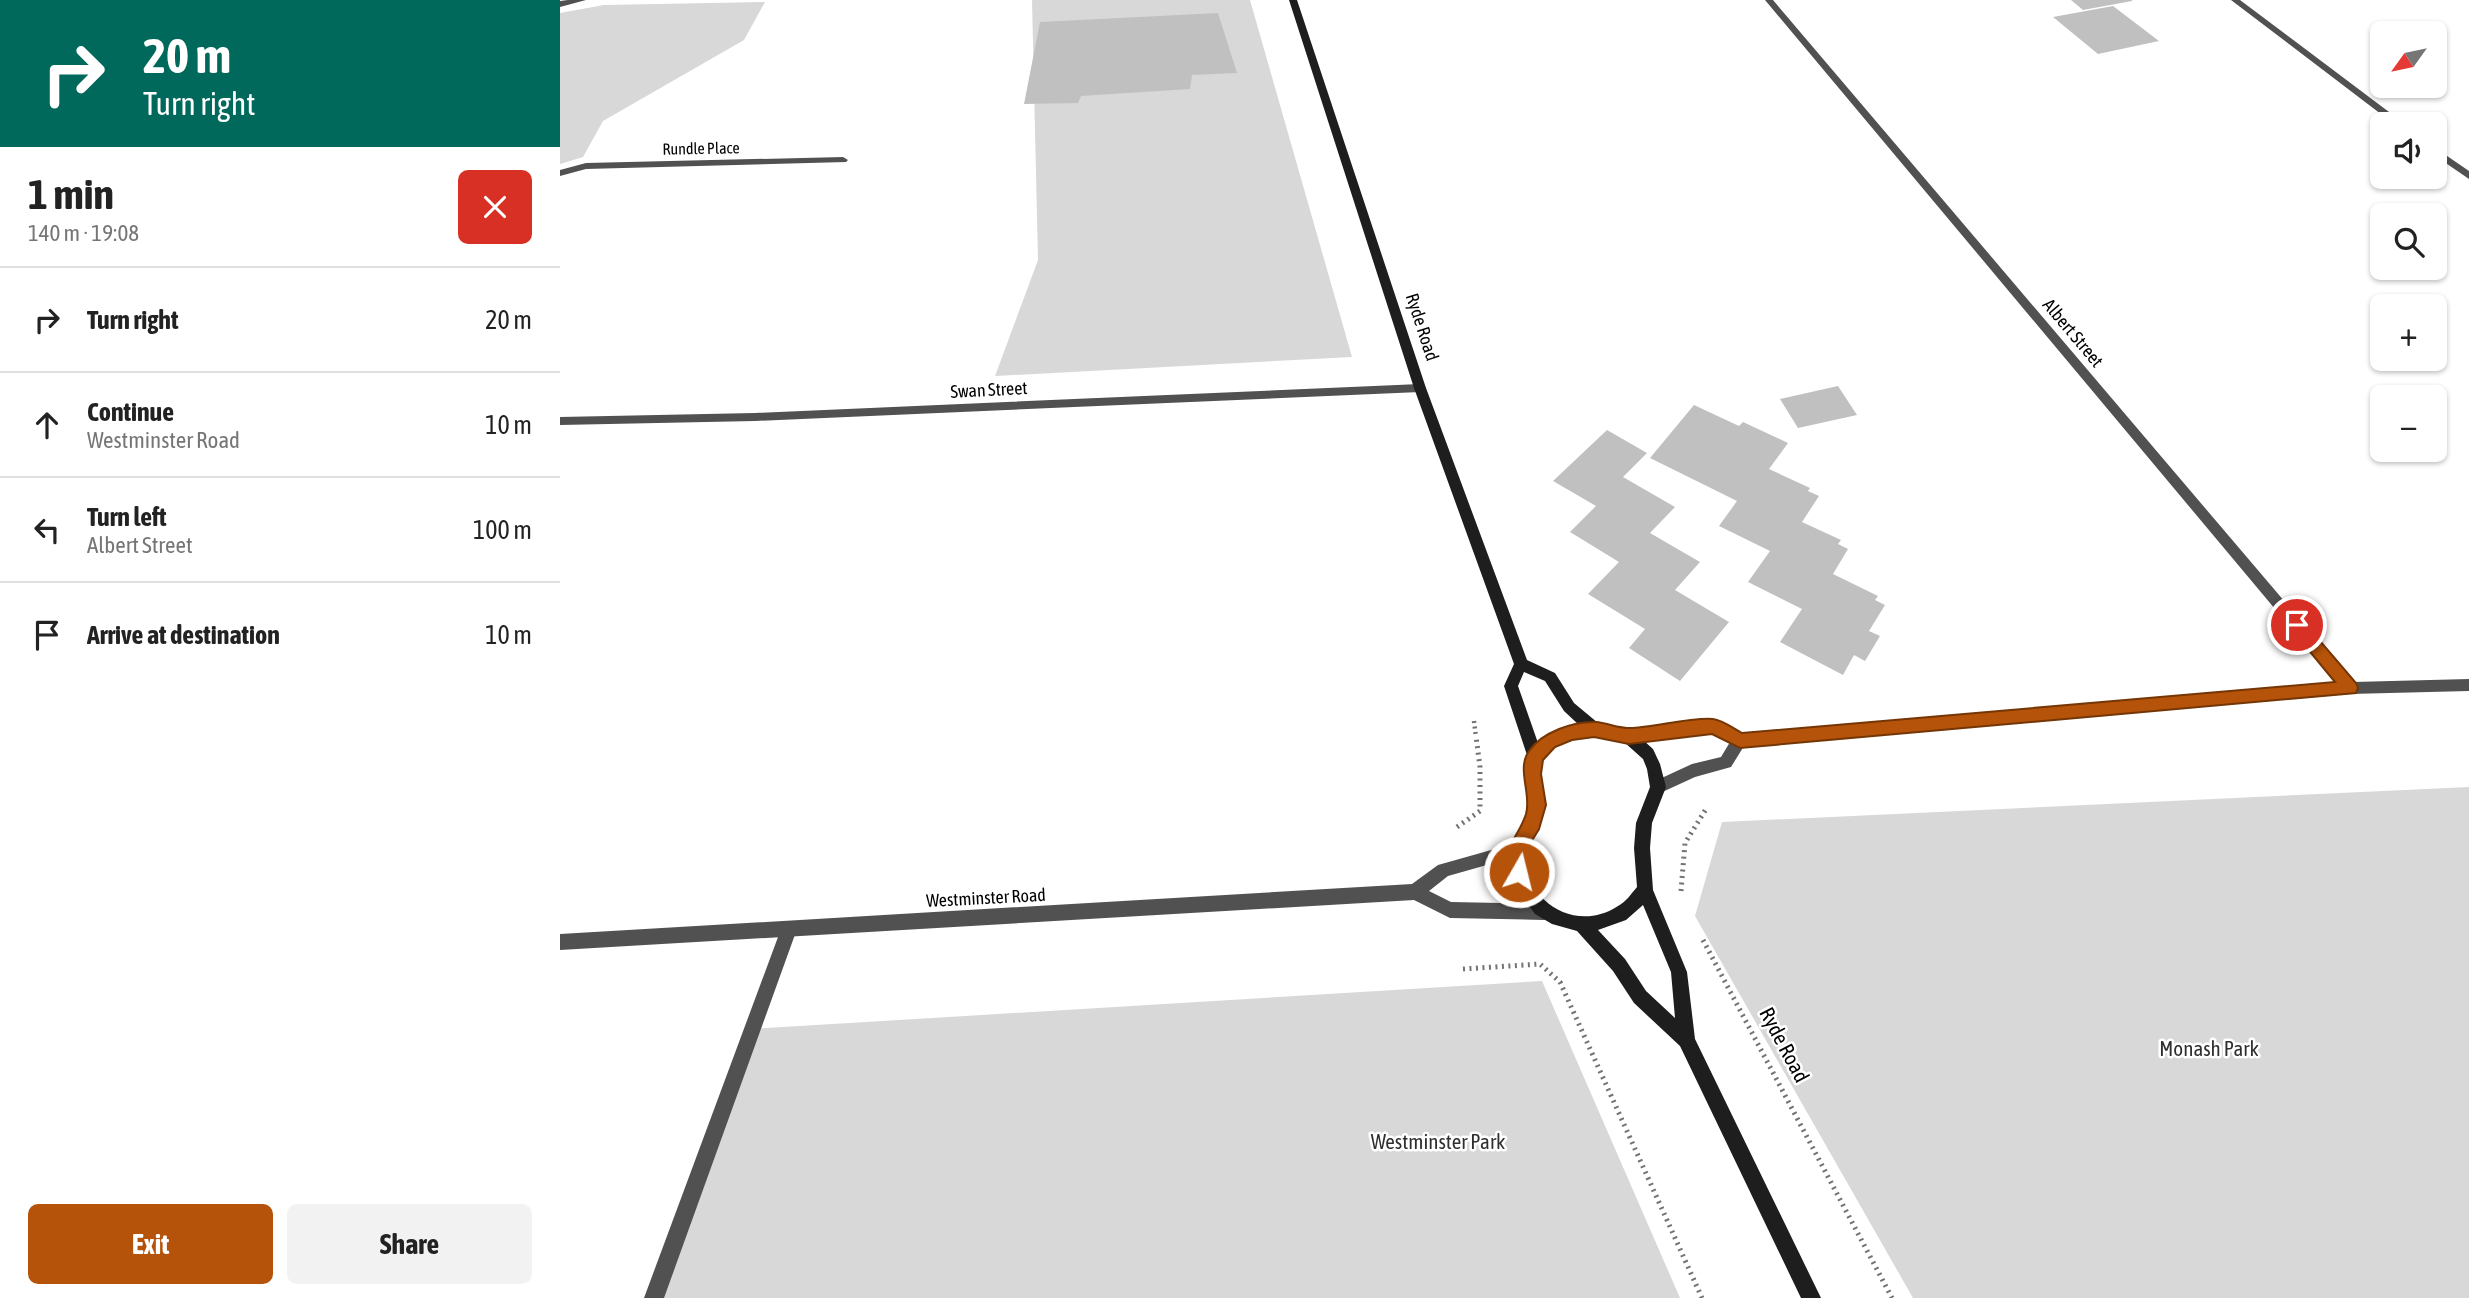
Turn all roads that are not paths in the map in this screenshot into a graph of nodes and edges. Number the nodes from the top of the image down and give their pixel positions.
1 (582, 0) edge
2 (1293, 0) edge
3 (1769, 0) edge
4 (2235, 0) edge
5 (560, 4) edge
6 (2384, 112) edge
7 (843, 160) dead end
8 (2447, 160) edge
9 (560, 173) edge
10 (2469, 176) edge
11 (1420, 388) junction
12 (560, 421) edge
13 (1521, 664) junction
14 (2469, 685) edge
15 (2350, 688) junction
16 (1594, 729) junction
17 (1629, 736) junction
18 (1740, 740) junction
19 (1535, 756) junction
20 (1658, 787) junction
21 (1516, 850) junction
22 (1645, 890) junction
23 (1415, 892) junction
24 (1544, 912) junction
25 (1583, 925) junction
26 (789, 929) junction
27 (560, 942) edge
28 (1686, 1040) junction
29 (654, 1298) edge
30 (1811, 1298) edge

1 - 5 street
2 - 11 main road, Ryde Road
3 - 15 street, Albert Street
4 - 6 street
7 - 9 street, Rundle Place
8 - 10 street
11 - 12 street, Swan Street
11 - 13 main road, Ryde Road
13 - 16 main road
13 - 19 main road
14 - 15 street
15 - 18 street
16 - 17 main road
16 - 19 main road
17 - 18 street
17 - 20 main road
18 - 20 street
19 - 21 main road
20 - 22 main road
21 - 23 street
21 - 24 main road
22 - 25 main road
22 - 28 main road
23 - 24 street
23 - 26 street, Westminster Road
24 - 25 main road
25 - 28 main road
26 - 27 street, Westminster Road
26 - 29 street
28 - 30 main road

